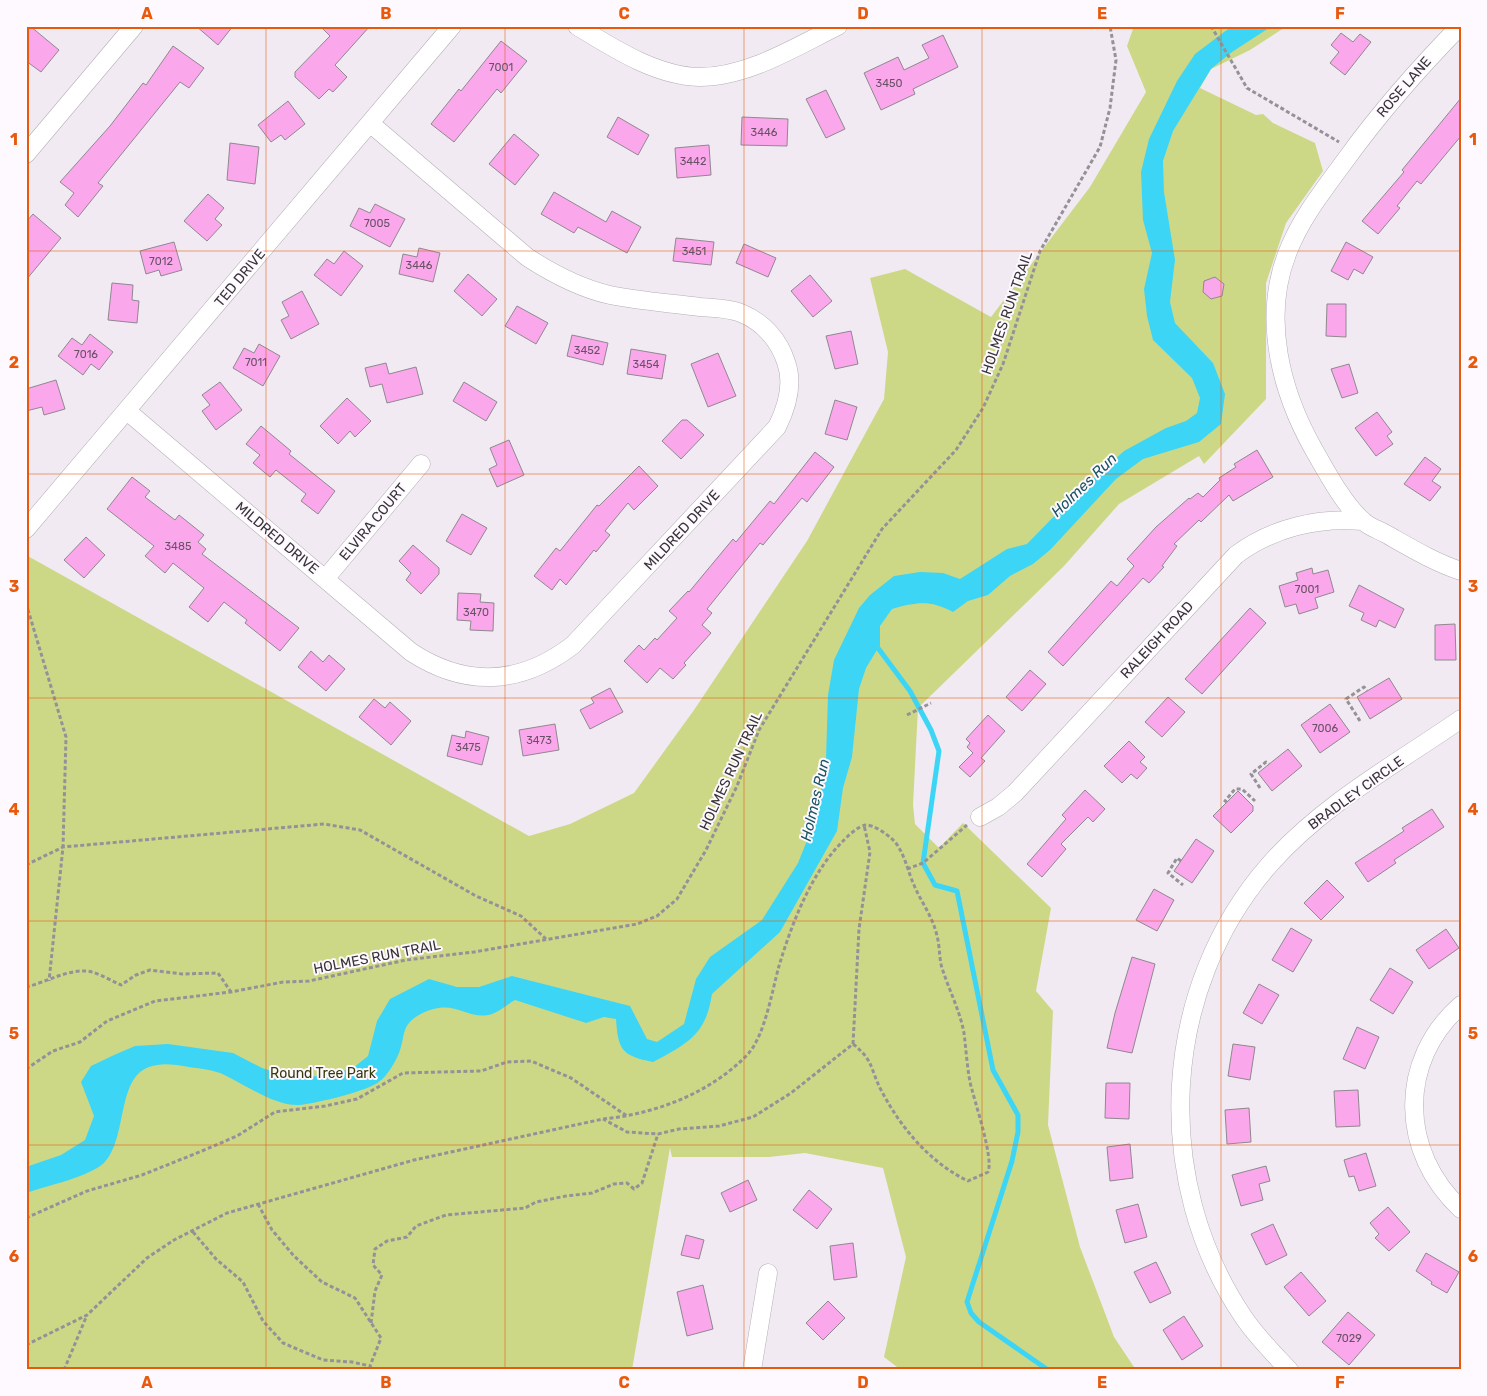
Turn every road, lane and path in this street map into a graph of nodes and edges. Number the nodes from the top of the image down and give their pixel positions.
1 (452, 26) edge
2 (577, 26) edge
3 (1110, 26) edge
4 (1460, 26) edge
5 (132, 27) edge
6 (1211, 27) edge
7 (826, 29) edge
8 (370, 124) junction
9 (1352, 151) junction
10 (26, 154) edge
11 (127, 411) junction
12 (421, 464) dead end
13 (1363, 521) junction
14 (26, 529) edge
15 (1461, 571) edge
16 (324, 579) junction
17 (26, 603) edge
18 (1367, 691) dead end
19 (930, 703) dead end
20 (907, 715) dead end
21 (1461, 719) edge
22 (1360, 721) dead end
23 (1269, 764) dead end
24 (1260, 788) dead end
25 (1255, 801) dead end
26 (1227, 802) dead end
27 (980, 817) joint
28 (864, 825) junction
29 (63, 847) junction
30 (1181, 861) dead end
31 (26, 865) edge
32 (907, 869) junction
33 (1183, 885) dead end
34 (546, 939) junction
35 (49, 981) junction
36 (26, 987) edge
37 (231, 992) junction
38 (1461, 1005) edge
39 (853, 1044) junction
40 (26, 1070) edge
41 (627, 1116) junction
42 (603, 1119) junction
43 (658, 1134) junction
44 (258, 1204) junction
45 (1461, 1210) edge
46 (26, 1218) edge
47 (193, 1232) junction
48 (768, 1273) dead end
49 (87, 1315) junction
50 (371, 1323) junction
51 (26, 1344) edge
52 (370, 1366) junction
53 (64, 1370) edge
54 (372, 1370) edge
55 (752, 1370) edge
56 (1289, 1370) edge

1 - 8 street, TED DRIVE
2 - 7 street
3 - 34 path, HOLMES RUN TRAIL
4 - 9 street, ROSE LANE
5 - 10 street
6 - 9 path
8 - 11 street, TED DRIVE
8 - 16 street, MILDRED DRIVE
9 - 13 street, ROSE LANE
11 - 14 street, TED DRIVE
11 - 16 street, MILDRED DRIVE
12 - 16 street, ELVIRA COURT
13 - 15 street
13 - 27 street, RALEIGH ROAD
17 - 29 path
18 - 22 path
19 - 20 path
21 - 56 street, BRADLEY CIRCLE
23 - 24 path
25 - 26 path
27 - 32 path
28 - 32 path
28 - 39 path
28 - 41 path
29 - 31 path
29 - 34 path
29 - 35 path
30 - 33 path
32 - 39 path
34 - 37 path, HOLMES RUN TRAIL
35 - 36 path
35 - 37 path
37 - 40 path, HOLMES RUN TRAIL
38 - 45 street
39 - 43 path
41 - 42 path
41 - 46 path
42 - 43 path
42 - 44 path
43 - 50 path
44 - 47 path
44 - 50 path
47 - 49 path
47 - 52 path
48 - 55 street
49 - 51 path
49 - 53 path
50 - 52 path
52 - 54 path

